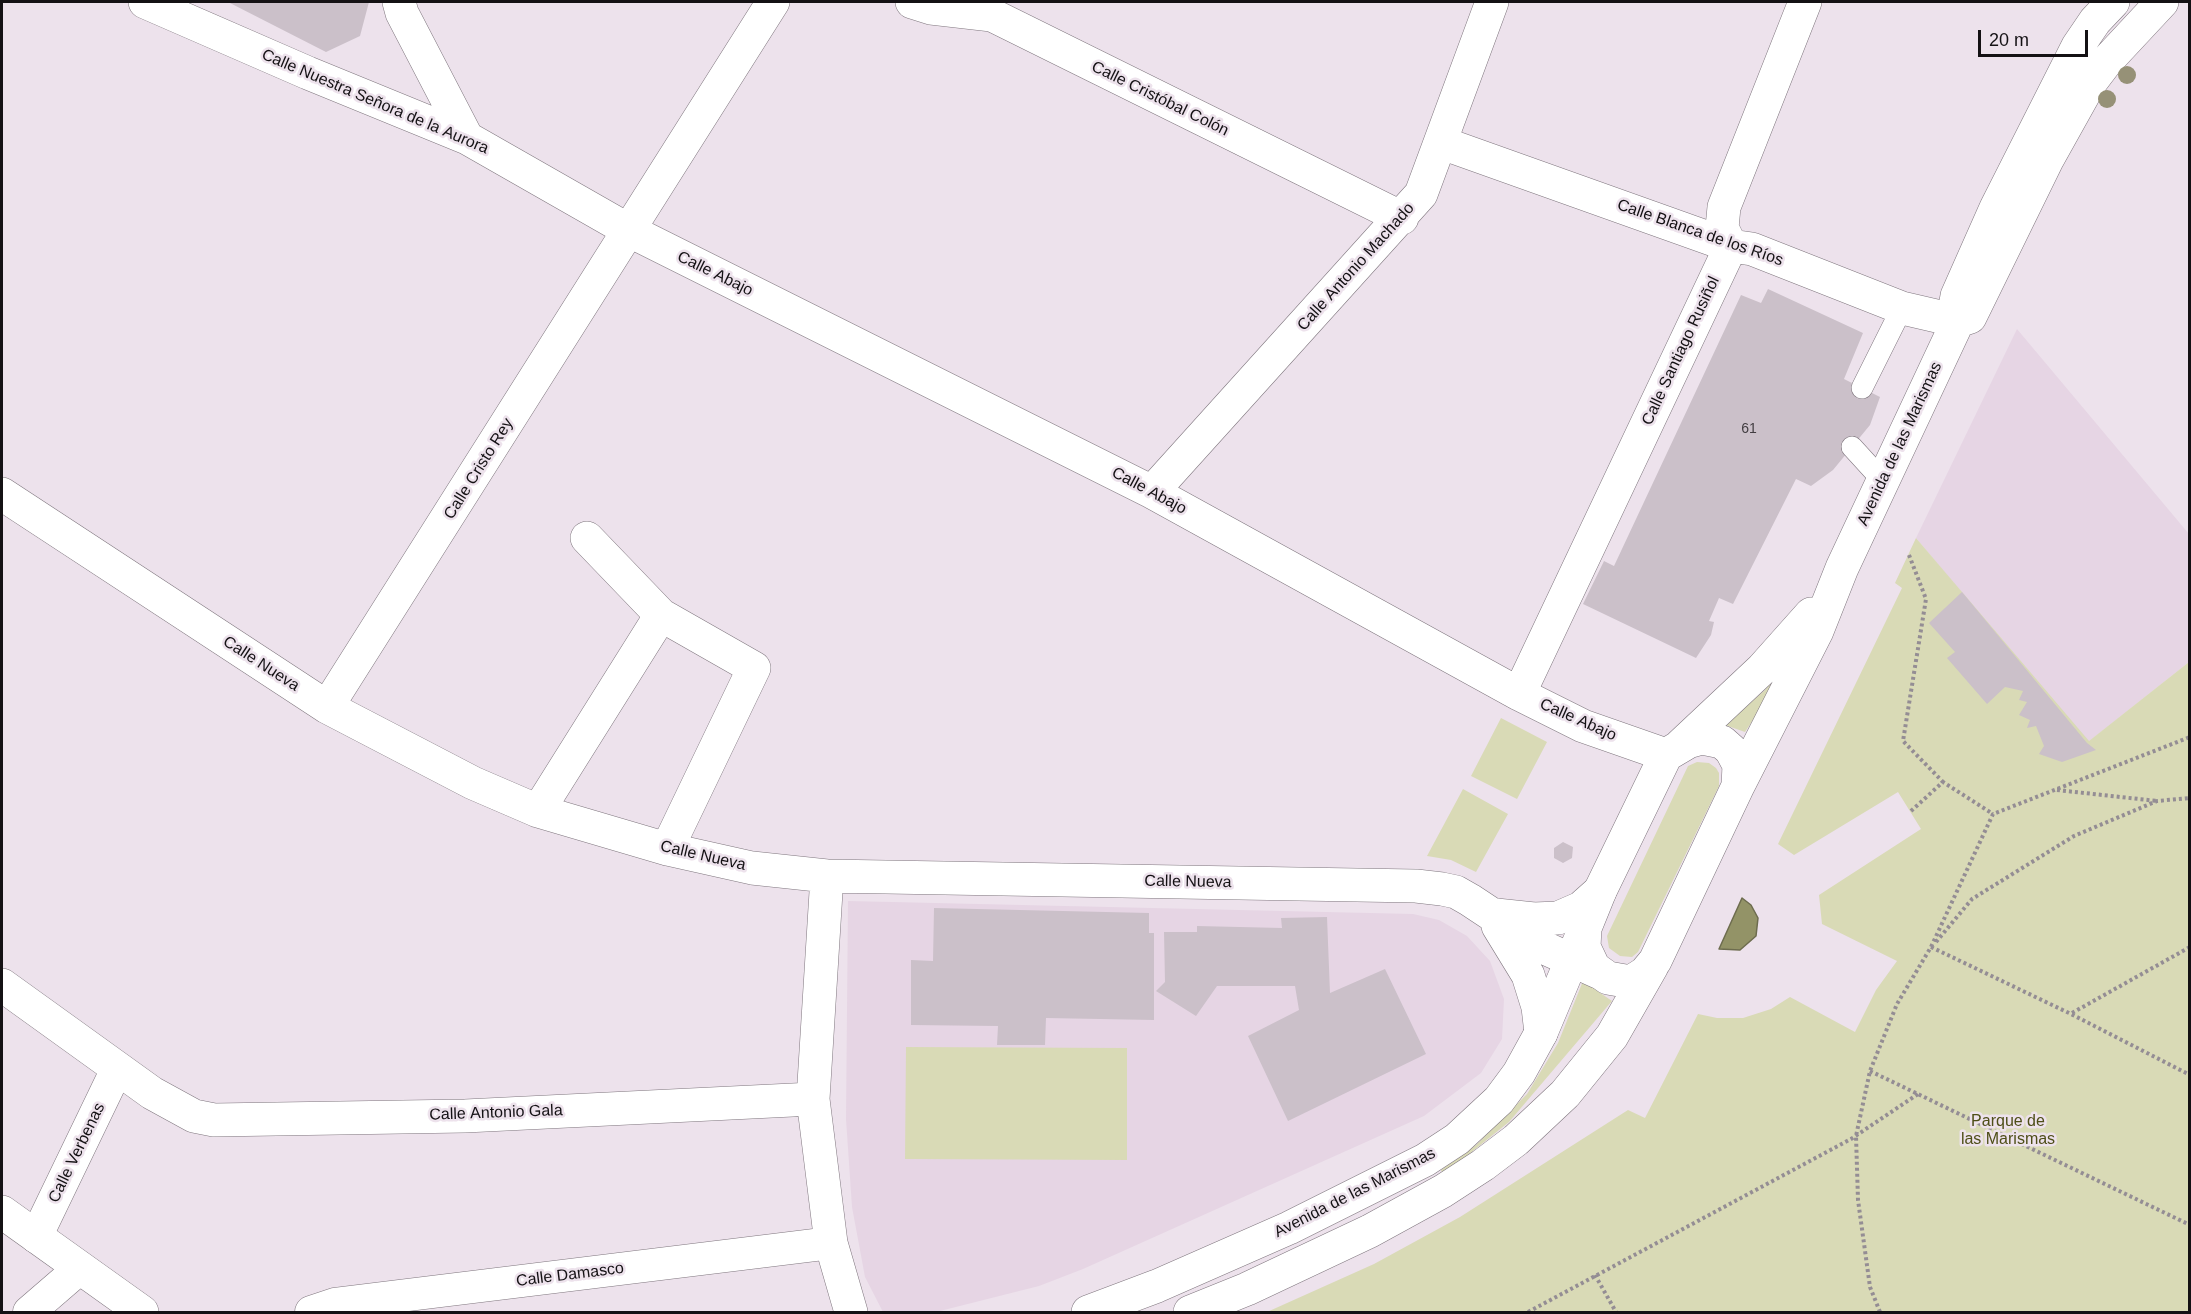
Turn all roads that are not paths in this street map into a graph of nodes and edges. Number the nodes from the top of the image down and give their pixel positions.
1 (145, 2) edge
2 (399, 2) edge
3 (774, 2) edge
4 (912, 2) edge
5 (1492, 2) edge
6 (1805, 2) edge
7 (2113, 2) edge
8 (2162, 2) edge
9 (996, 8) edge
10 (467, 138) junction
11 (1442, 143) junction
12 (1402, 218) junction
13 (630, 231) junction
14 (1731, 246) junction
15 (1902, 308) junction
16 (1958, 321) junction
17 (1862, 388) dead end
18 (1852, 447) dead end
19 (1882, 481) junction
20 (1152, 492) junction
21 (2, 494) edge
22 (587, 538) dead end
23 (1842, 567) junction
24 (661, 615) junction
25 (1520, 694) junction
26 (327, 707) junction
27 (1673, 751) junction
28 (1738, 786) junction
29 (538, 811) junction
30 (667, 849) junction
31 (827, 876) junction
32 (1600, 891) junction
33 (1490, 914) junction
34 (1655, 961) junction
35 (1584, 966) junction
36 (2, 985) edge
37 (1541, 1033) junction
38 (117, 1069) junction
39 (813, 1099) junction
40 (2, 1212) edge
41 (36, 1237) junction
42 (831, 1243) junction
43 (80, 1268) junction
44 (29, 1312) edge
45 (142, 1312) edge
46 (311, 1312) edge
47 (851, 1312) edge
48 (1088, 1312) edge
49 (1190, 1312) edge

1 - 10 street, Calle Nuestra Señora de la Aurora
2 - 10 street
3 - 13 street, Calle Cristo Rey
4 - 9 street, Calle Cristóbal Colón
5 - 11 street, Calle Antonio Machado
6 - 14 street
7 - 16 street
8 - 16 street
9 - 12 street, Calle Cristóbal Colón
10 - 13 street, Calle Nuestra Señora de la Aurora
11 - 12 street, Calle Antonio Machado
11 - 14 street, Calle Blanca de los Ríos
12 - 20 street, Calle Antonio Machado
13 - 20 street, Calle Abajo
13 - 26 street, Calle Cristo Rey
14 - 15 street, Calle Blanca de los Ríos
14 - 25 street, Calle Santiago Rusiñol
15 - 16 street, Calle Blanca de los Ríos
15 - 17 lane
16 - 19 street, Avenida de las Marismas
18 - 19 lane
19 - 23 street, Avenida de las Marismas
20 - 25 street, Calle Abajo
21 - 26 street, Calle Nueva
22 - 24 street
23 - 27 street, Avenida de las Marismas
23 - 28 street, Avenida de las Marismas
24 - 29 street
24 - 30 street
25 - 27 street, Calle Abajo
26 - 29 street, Calle Nueva
27 - 28 street
27 - 32 street, Avenida de las Marismas
28 - 34 street, Avenida de las Marismas
29 - 30 street, Calle Nueva
30 - 31 street, Calle Nueva
31 - 33 street, Calle Nueva
31 - 39 street
32 - 33 street, Calle Nueva
32 - 35 street, Avenida de las Marismas
33 - 35 street, Calle Nueva
33 - 37 street, Calle Nueva
34 - 35 street, Calle Nueva
34 - 49 street
35 - 37 street, Avenida de las Marismas
36 - 38 street, Calle Antonio Gala
37 - 48 street, Avenida de las Marismas
38 - 39 street, Calle Antonio Gala
38 - 41 street, Calle Verbenas
39 - 42 street
40 - 41 street
41 - 43 street
42 - 46 street, Calle Damasco
42 - 47 street
43 - 44 street
43 - 45 street

